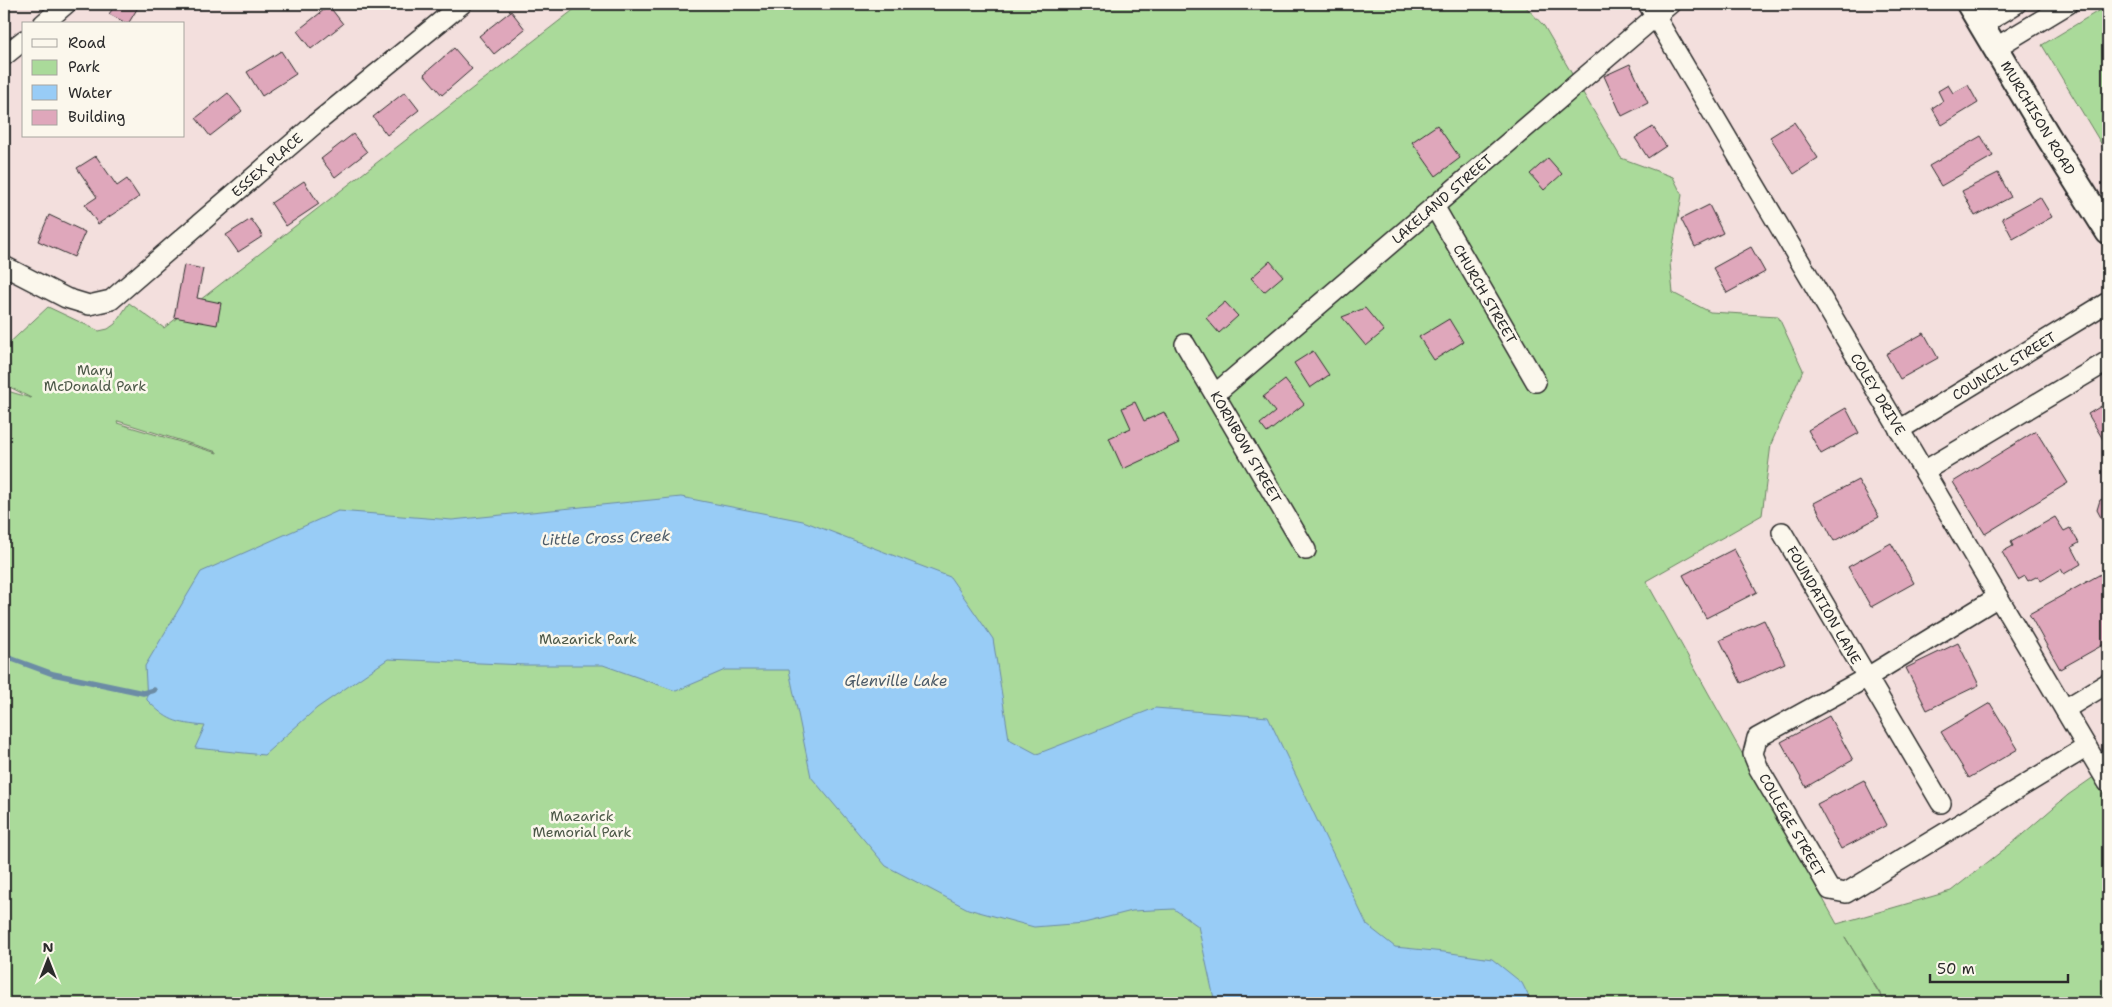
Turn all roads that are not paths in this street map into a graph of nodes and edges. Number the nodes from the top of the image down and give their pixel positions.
1 (66, 4) edge
2 (462, 4) edge
3 (1670, 4) edge
4 (1969, 4) edge
5 (2016, 4) edge
6 (2068, 4) edge
7 (1652, 10) edge
8 (45, 22) edge
9 (1982, 25) junction
10 (22, 42) edge
11 (1995, 48) junction
12 (4, 56) edge
13 (1434, 206) junction
14 (2108, 232) edge
15 (4, 266) edge
16 (2108, 302) edge
17 (1185, 344) dead end
18 (2108, 362) edge
19 (1536, 382) dead end
20 (1215, 394) junction
21 (1899, 430) junction
22 (1924, 471) junction
23 (1782, 532) dead end
24 (1306, 550) dead end
25 (1998, 597) junction
26 (1866, 678) junction
27 (2108, 683) edge
28 (2064, 709) junction
29 (2087, 747) junction
30 (2108, 783) edge
31 (1941, 803) dead end

1 - 8 street
2 - 15 street, ESSEX PLACE
3 - 7 street, LAKELAND STREET
4 - 9 main road, MURCHISON ROAD
5 - 9 street
6 - 11 street
7 - 13 street, LAKELAND STREET
7 - 21 street, COLEY DRIVE
9 - 11 main road, MURCHISON ROAD
10 - 12 street
11 - 14 main road, MURCHISON ROAD
13 - 19 street, CHURCH STREET
13 - 20 street, LAKELAND STREET
16 - 21 street, COUNCIL STREET
17 - 20 street, KORNBOW STREET
18 - 22 street
20 - 24 street, KORNBOW STREET
21 - 22 street, COLEY DRIVE
22 - 25 street, COLEY DRIVE
23 - 26 street, FOUNDATION LANE
25 - 26 street, FOUNDATION LANE
25 - 28 street, COLEY DRIVE
26 - 29 street, COLLEGE STREET
26 - 31 street, FOUNDATION LANE
27 - 28 street
28 - 29 street, COLEY DRIVE
29 - 30 street, COLEY DRIVE

